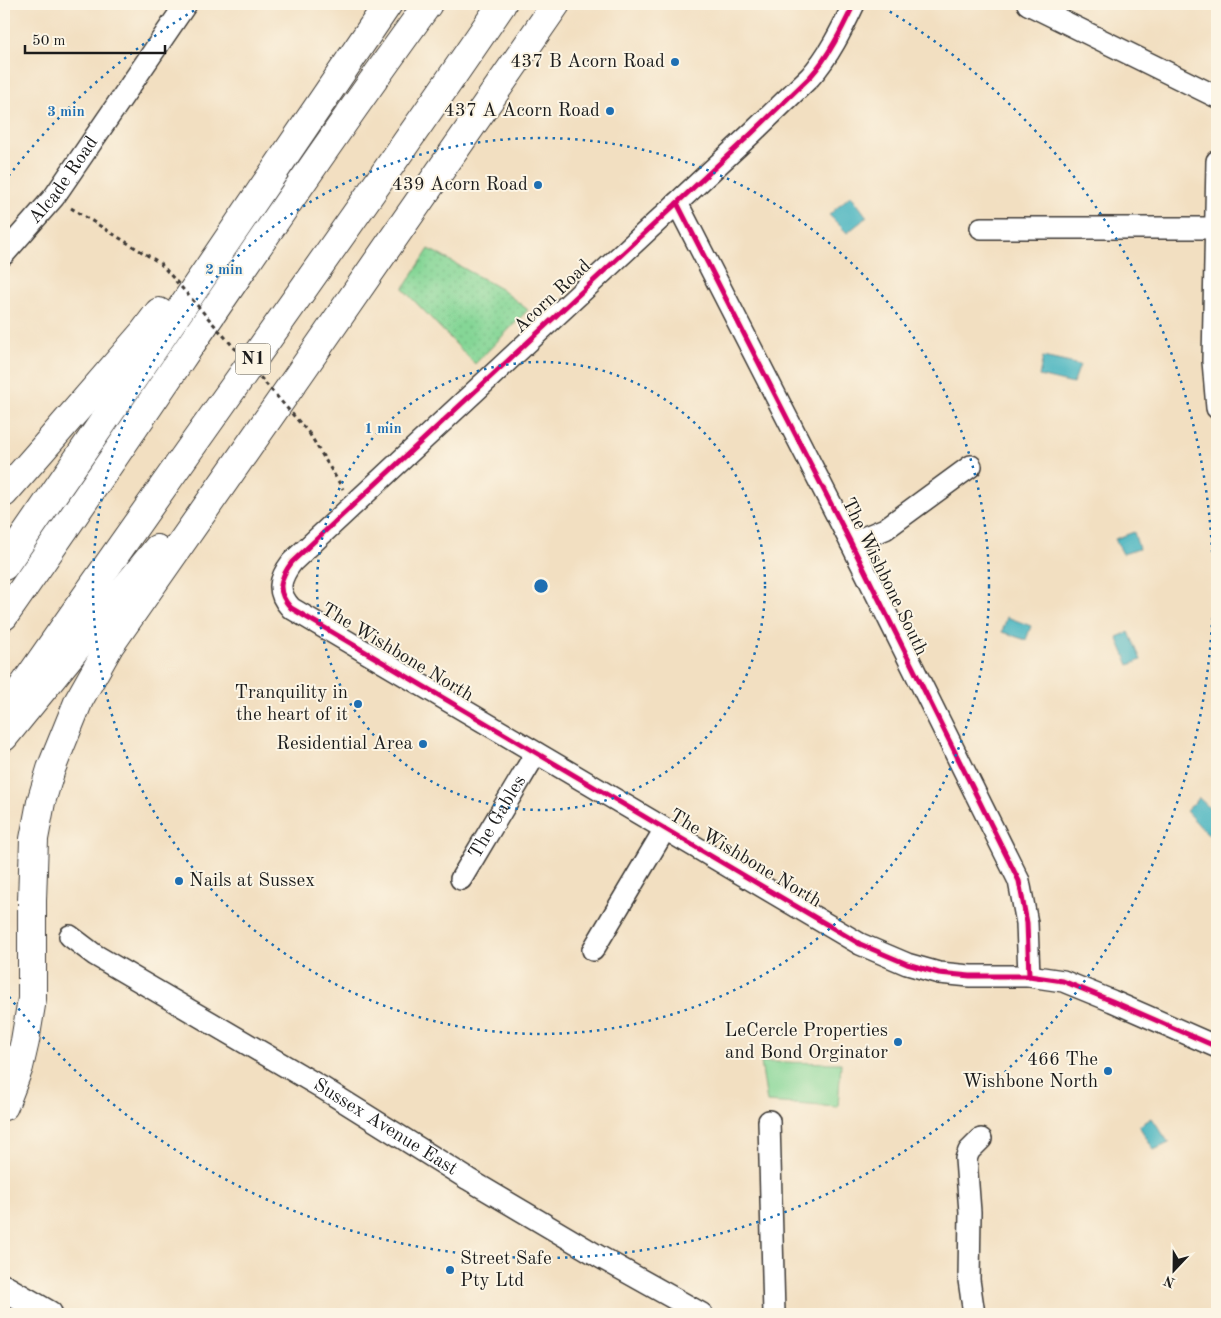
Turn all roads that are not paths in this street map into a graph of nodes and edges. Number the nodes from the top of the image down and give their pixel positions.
1 (186, 4) edge
2 (388, 4) edge
3 (428, 4) edge
4 (502, 4) edge
5 (556, 4) edge
6 (854, 4) edge
7 (1028, 4) edge
8 (342, 70) junction
9 (1217, 97) edge
10 (1217, 161) edge
11 (677, 203) junction
12 (981, 228) dead end
13 (1216, 228) junction
14 (4, 254) edge
15 (152, 351) junction
16 (300, 373) junction
17 (1217, 408) edge
18 (971, 466) dead end
19 (4, 492) edge
20 (4, 539) edge
21 (851, 543) junction
22 (4, 566) edge
23 (291, 608) joint
24 (4, 616) edge
25 (4, 714) edge
26 (4, 737) edge
27 (536, 753) junction
28 (665, 829) junction
29 (461, 880) dead end
30 (70, 936) dead end
31 (593, 950) dead end
32 (1029, 976) junction
33 (1217, 1047) edge
34 (4, 1106) edge
35 (769, 1120) dead end
36 (981, 1139) dead end
37 (4, 1288) edge
38 (48, 1314) edge
39 (702, 1314) edge
40 (774, 1314) edge
41 (974, 1314) edge

1 - 14 street, Alcade Road
2 - 8 highway
3 - 24 highway
4 - 25 highway, N1
5 - 16 highway
6 - 11 street, Acorn Road
7 - 9 street
8 - 15 highway
8 - 19 highway
10 - 13 street
11 - 21 street, The Wishbone South
11 - 23 street, Acorn Road
12 - 13 street
13 - 17 street
15 - 20 highway
15 - 22 highway
16 - 26 highway
16 - 34 highway
18 - 21 street
21 - 32 street, The Wishbone South
23 - 27 street, The Wishbone North
27 - 28 street, The Wishbone North
27 - 29 street, The Gables
28 - 31 street
28 - 32 street, The Wishbone North
30 - 39 street, Sussex Avenue East
32 - 33 street, The Wishbone North
35 - 40 street
36 - 41 street
37 - 38 main road

